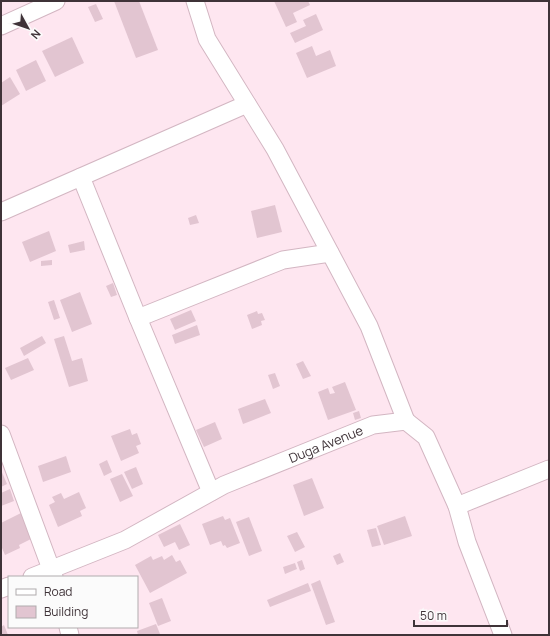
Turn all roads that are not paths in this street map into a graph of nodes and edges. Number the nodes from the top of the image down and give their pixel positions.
1 (56, 1) edge
2 (196, 1) edge
3 (1, 26) edge
4 (247, 104) junction
5 (81, 177) junction
6 (1, 212) edge
7 (330, 253) junction
8 (138, 318) junction
9 (406, 421) junction
10 (1, 434) edge
11 (549, 469) edge
12 (211, 492) junction
13 (457, 506) junction
14 (53, 573) edge
15 (37, 576) edge
16 (503, 635) edge

1 - 3 street
2 - 4 street
4 - 5 street
4 - 7 street
5 - 6 street
5 - 8 street
7 - 8 street
7 - 9 street
8 - 12 street
9 - 12 street, Duga Avenue
9 - 13 street
10 - 14 street
11 - 13 street
12 - 14 street, Duga Avenue
13 - 16 street
14 - 15 street, Duga Avenue

